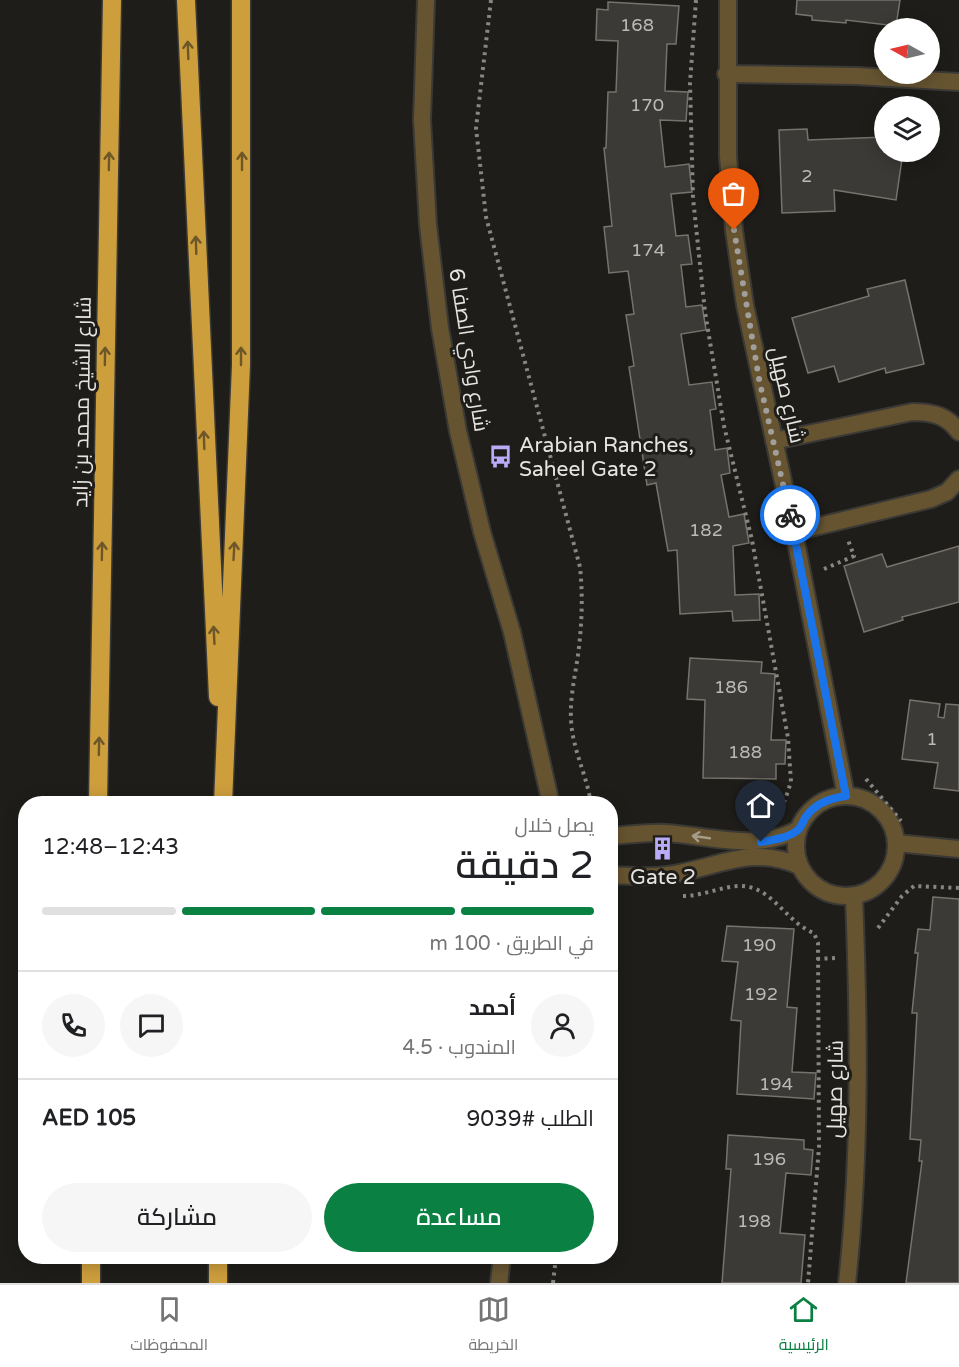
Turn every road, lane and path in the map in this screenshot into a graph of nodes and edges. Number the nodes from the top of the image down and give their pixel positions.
1 (112, 0) edge
2 (186, 0) edge
3 (241, 0) edge
4 (426, 0) edge
5 (491, 0) edge
6 (696, 0) edge
7 (728, 0) edge
8 (726, 74) junction
9 (959, 82) edge
10 (959, 432) edge
11 (774, 441) junction
12 (959, 479) edge
13 (840, 521) junction
14 (794, 532) junction
15 (821, 571) dead end
16 (863, 769) dead end
17 (98, 796) edge
18 (223, 796) edge
19 (223, 796) edge
20 (548, 796) edge
21 (590, 796) edge
22 (846, 796) junction
23 (769, 823) dead end
24 (908, 826) dead end
25 (799, 829) junction
26 (618, 836) edge
27 (728, 841) junction
28 (896, 843) junction
29 (959, 849) edge
30 (728, 860) junction
31 (800, 866) junction
32 (618, 875) edge
33 (959, 888) edge
34 (854, 896) junction
35 (675, 897) dead end
36 (878, 935) dead end
37 (856, 958) junction
38 (817, 959) junction
39 (91, 1264) edge
40 (218, 1264) edge
41 (501, 1264) edge
42 (555, 1264) edge
43 (91, 1283) edge
44 (218, 1283) edge
45 (498, 1283) edge
46 (553, 1283) edge
47 (808, 1283) edge
48 (847, 1283) edge

17 -> 1 highway, شارع الشيخ محمد بن زايد
18 -> 2 highway
19 -> 3 highway
4 - 20 street, شارع وادي الصفا 6
5 - 21 path
6 - 23 path
7 - 8 street, شارع صهيل
8 - 9 street
8 - 11 street, شارع صهيل
10 - 11 street
11 - 14 street, شارع صهيل
12 - 13 street
13 - 14 street
13 - 15 path
14 - 22 street, شارع صهيل
16 - 24 path
22 - 25 street
22 - 28 street
25 - 27 street
25 - 31 street
27 -> 26 street
27 - 30 street
28 - 29 street
28 - 34 street
30 - 31 street
30 - 32 street
31 - 34 street
33 - 36 path
34 - 37 street, شارع صهيل
35 - 38 path
37 - 38 path
37 - 48 street, شارع صهيل
38 - 47 path
39 - 43 highway
40 - 44 highway
41 - 45 street
42 - 46 path

